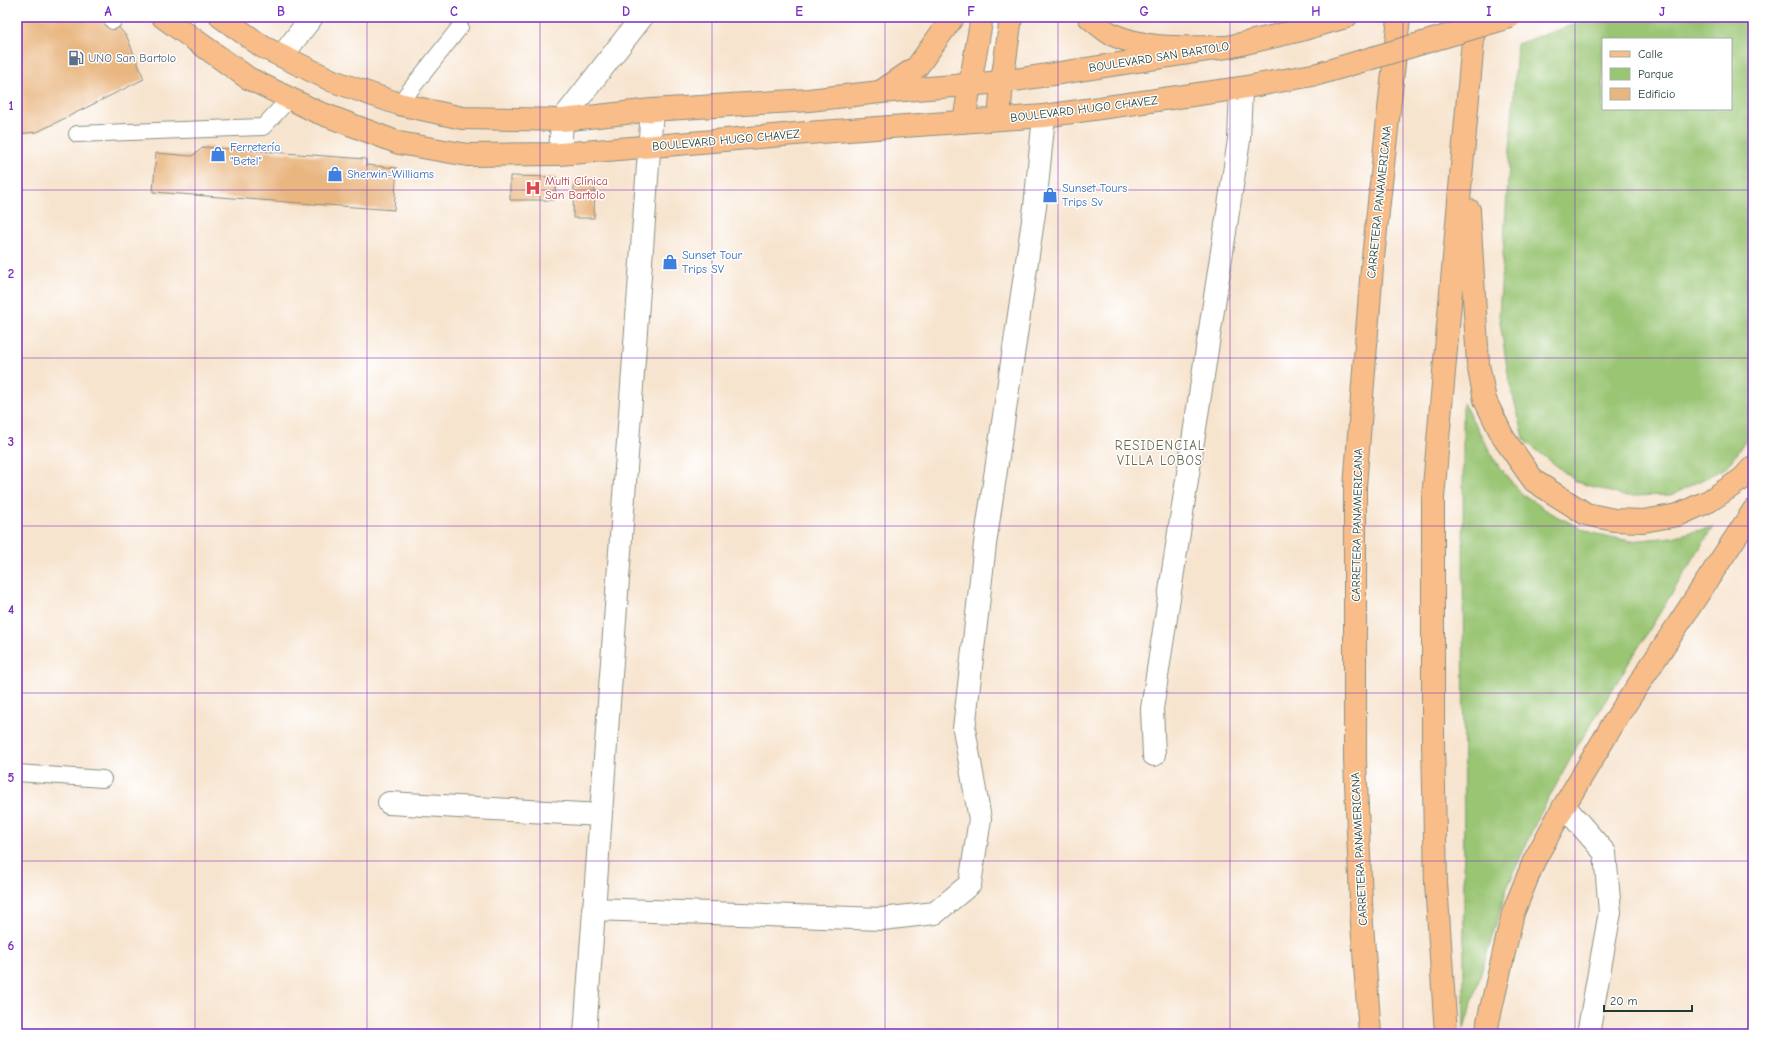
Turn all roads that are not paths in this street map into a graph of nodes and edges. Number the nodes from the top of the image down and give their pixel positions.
1 (163, 17) edge
2 (221, 17) edge
3 (312, 17) edge
4 (642, 17) edge
5 (953, 17) edge
6 (982, 17) edge
7 (1010, 17) edge
8 (1089, 17) edge
9 (1346, 17) edge
10 (1399, 17) edge
11 (1475, 17) edge
12 (1510, 17) edge
13 (460, 26) dead end
14 (1228, 47) junction
15 (282, 56) junction
16 (1002, 82) junction
17 (970, 84) junction
18 (1241, 88) junction
19 (880, 92) junction
20 (289, 99) junction
21 (399, 104) junction
22 (652, 110) junction
23 (1044, 116) junction
24 (999, 119) junction
25 (562, 120) junction
26 (964, 122) junction
27 (1464, 132) junction
28 (76, 134) dead end
29 (651, 147) junction
30 (560, 154) junction
31 (1753, 467) edge
32 (1753, 511) edge
33 (1154, 755) dead end
34 (17, 773) edge
35 (104, 779) dead end
36 (389, 803) dead end
37 (1564, 806) junction
38 (600, 815) junction
39 (593, 909) junction
40 (585, 1034) edge
41 (1370, 1034) edge
42 (1446, 1034) edge
43 (1487, 1034) edge
44 (1588, 1034) edge

1 - 20 main road, BOULEVARD HUGO CHAVEZ
2 - 15 main road
3 - 15 street
4 - 25 street
5 - 19 main road
6 - 17 main road
7 - 16 main road
8 - 14 main road
9 - 14 main road, BOULEVARD SAN BARTOLO
10 - 41 main road, CARRETERA PANAMERICANA
11 - 27 main road
12 - 18 main road, BOULEVARD HUGO CHAVEZ, bridge
13 - 21 lane
14 - 16 main road, BOULEVARD SAN BARTOLO
15 - 21 main road
16 - 17 main road, BOULEVARD SAN BARTOLO
16 - 24 main road
17 - 19 main road
17 - 26 main road
18 - 23 main road, BOULEVARD HUGO CHAVEZ
18 - 33 street
19 - 22 main road
20 - 28 lane
20 - 30 main road, BOULEVARD HUGO CHAVEZ
21 - 25 main road
22 - 25 main road
22 - 29 street
23 - 24 main road, BOULEVARD HUGO CHAVEZ
23 - 39 street
24 - 26 main road, BOULEVARD HUGO CHAVEZ
25 - 30 street
26 - 29 main road, BOULEVARD HUGO CHAVEZ
27 - 31 main road
27 - 42 main road
29 - 30 main road, BOULEVARD HUGO CHAVEZ
29 - 38 street
32 - 37 main road
34 - 35 lane
36 - 38 street
37 - 43 main road
37 - 44 street
38 - 39 street
39 - 40 street

